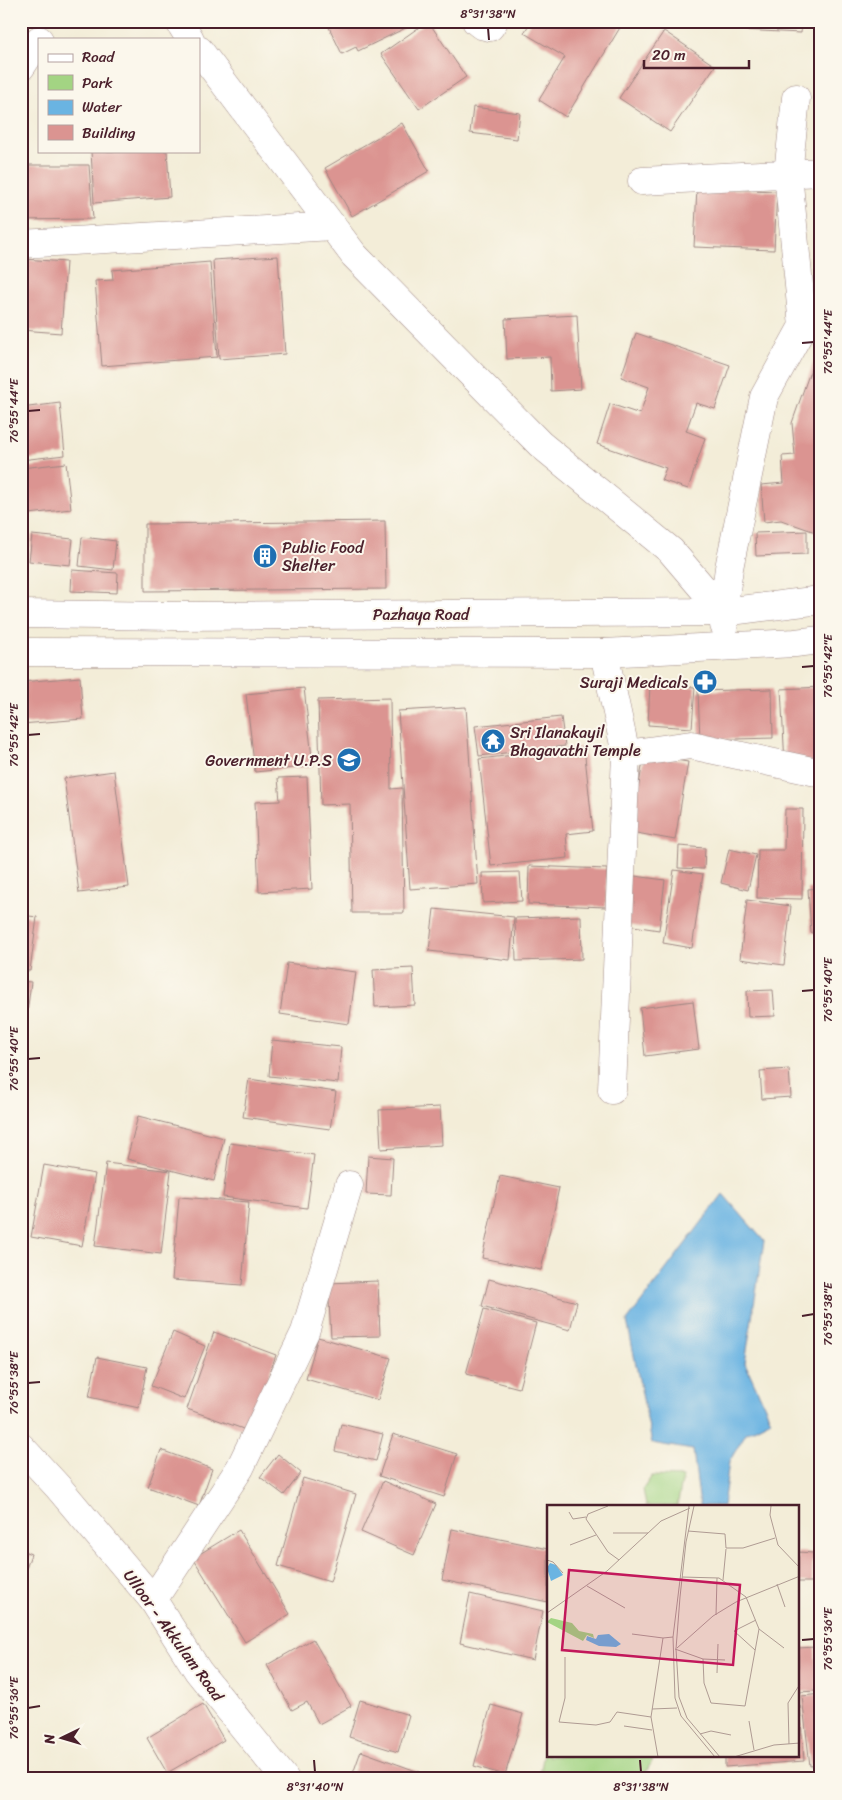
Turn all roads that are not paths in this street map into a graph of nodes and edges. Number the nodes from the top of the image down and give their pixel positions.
1 (53, 21) edge
2 (179, 21) edge
3 (476, 21) edge
4 (494, 21) edge
5 (40, 38) edge
6 (189, 38) edge
7 (38, 41) edge
8 (200, 51) edge
9 (21, 67) edge
10 (796, 98) dead end
11 (821, 172) edge
12 (788, 174) junction
13 (642, 181) dead end
14 (333, 226) junction
15 (21, 244) edge
16 (812, 324) edge
17 (821, 600) edge
18 (723, 612) junction
19 (21, 614) edge
20 (821, 640) edge
21 (726, 647) junction
22 (21, 652) edge
23 (604, 653) junction
24 (626, 754) junction
25 (821, 773) edge
26 (612, 1090) dead end
27 (348, 1185) dead end
28 (21, 1447) edge
29 (153, 1600) junction
30 (285, 1779) edge

1 - 5 street
2 - 6 street
3 - 4 street
7 - 9 street
8 - 14 street
10 - 12 street
11 - 12 street
12 - 13 street
12 - 16 street
14 - 15 street
14 - 18 street
16 - 18 street
17 - 18 street, Pazhaya Road
18 - 19 street, Pazhaya Road
18 - 21 street
20 - 21 street
21 - 23 street
22 - 23 street
23 - 24 street
24 - 25 street
24 - 26 street
27 - 29 street
28 - 29 street, Ulloor - Akkulam Road
29 - 30 street, Ulloor - Akkulam Road

